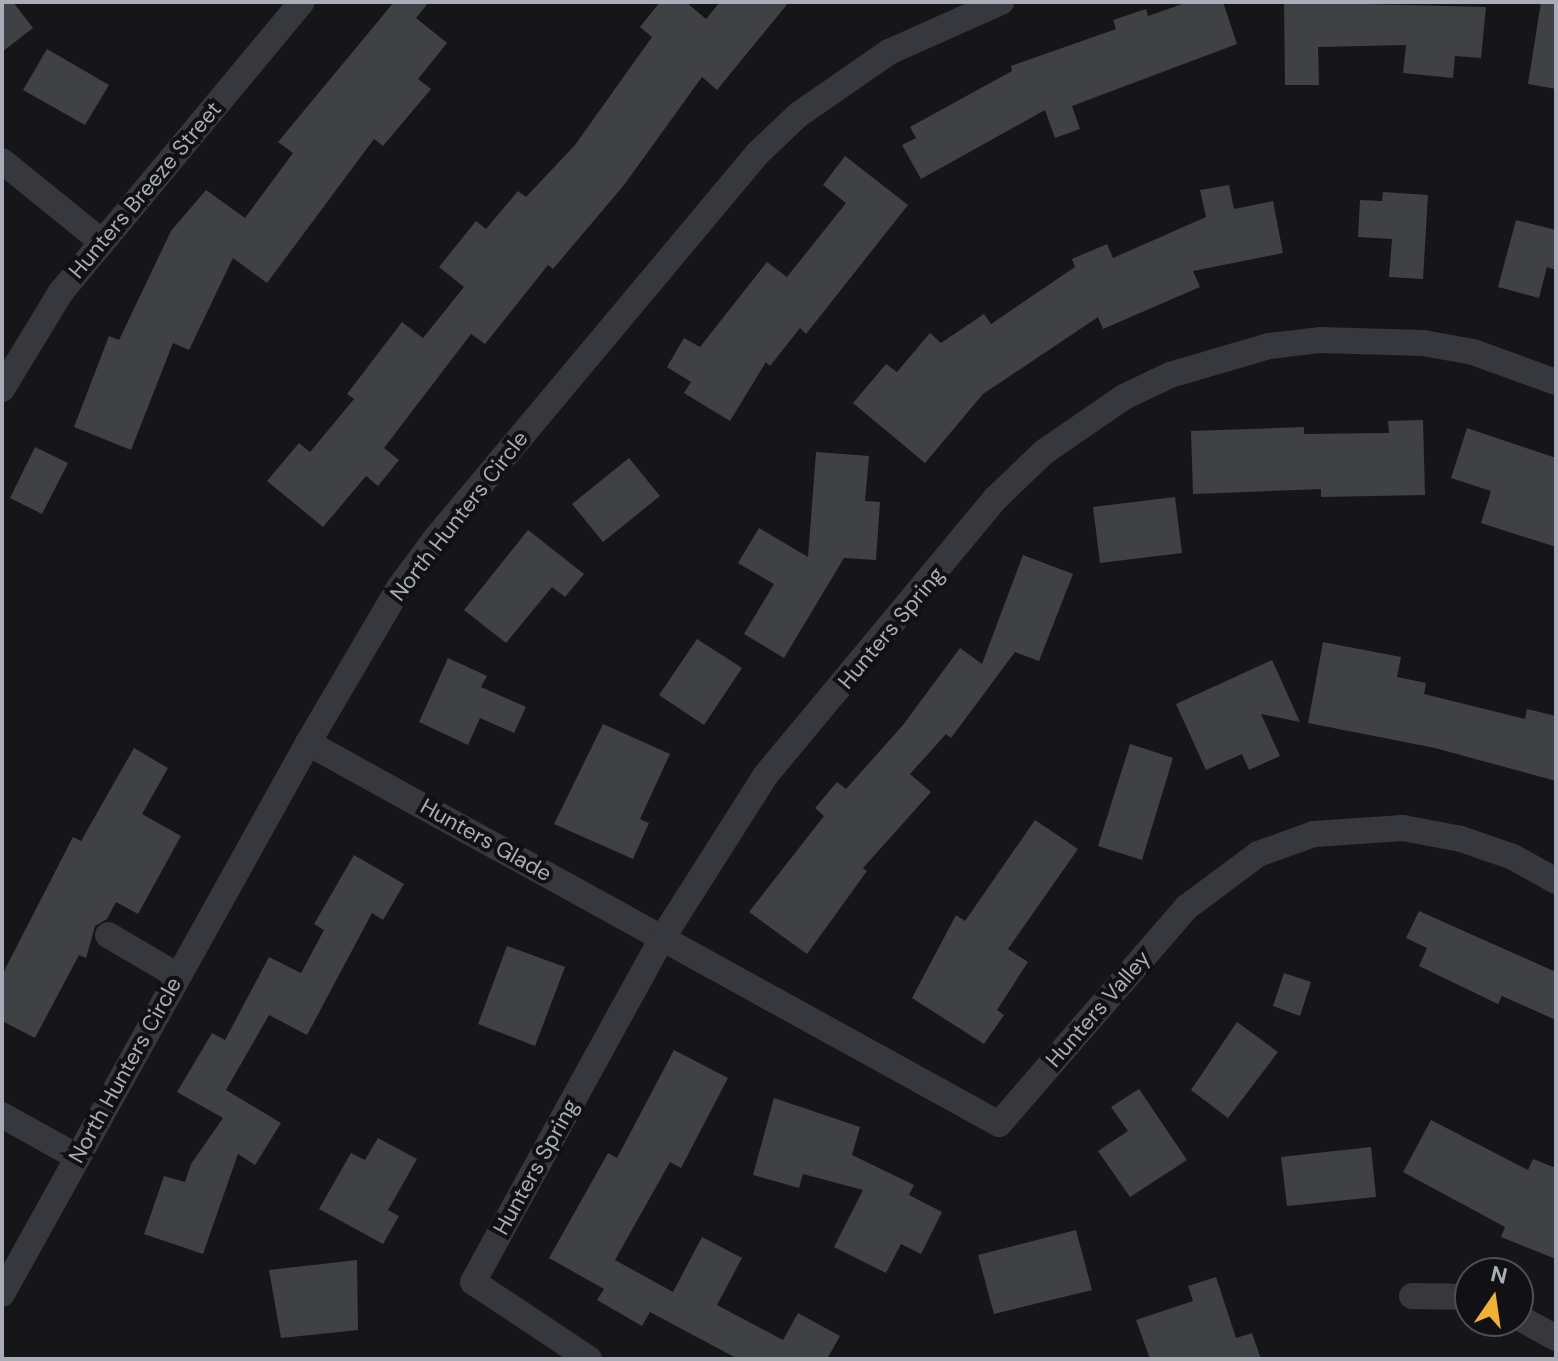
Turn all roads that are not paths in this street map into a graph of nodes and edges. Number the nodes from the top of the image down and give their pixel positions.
1 (302, 2) edge
2 (1001, 2) edge
3 (2, 161) edge
4 (102, 242) junction
5 (1556, 382) edge
6 (2, 389) edge
7 (308, 743) junction
8 (1556, 881) edge
9 (108, 935) dead end
10 (663, 937) junction
11 (178, 976) junction
12 (2, 1115) edge
13 (77, 1157) junction
14 (2, 1294) edge
15 (1412, 1296) dead end
16 (1454, 1297) edge
17 (1534, 1326) edge
18 (1556, 1338) edge
19 (589, 1359) edge

1 - 4 street, Hunters Breeze Street
2 - 7 street, North Hunters Circle
3 - 4 street
4 - 6 street, Hunters Breeze Street
5 - 10 street, Hunters Spring
7 - 10 street, Hunters Glade
7 - 11 street, North Hunters Circle
8 - 10 street, Hunters Valley
9 - 11 street
10 - 19 street, Hunters Spring
11 - 13 street, North Hunters Circle
12 - 13 street
13 - 14 street, North Hunters Circle
15 - 16 street
17 - 18 street

